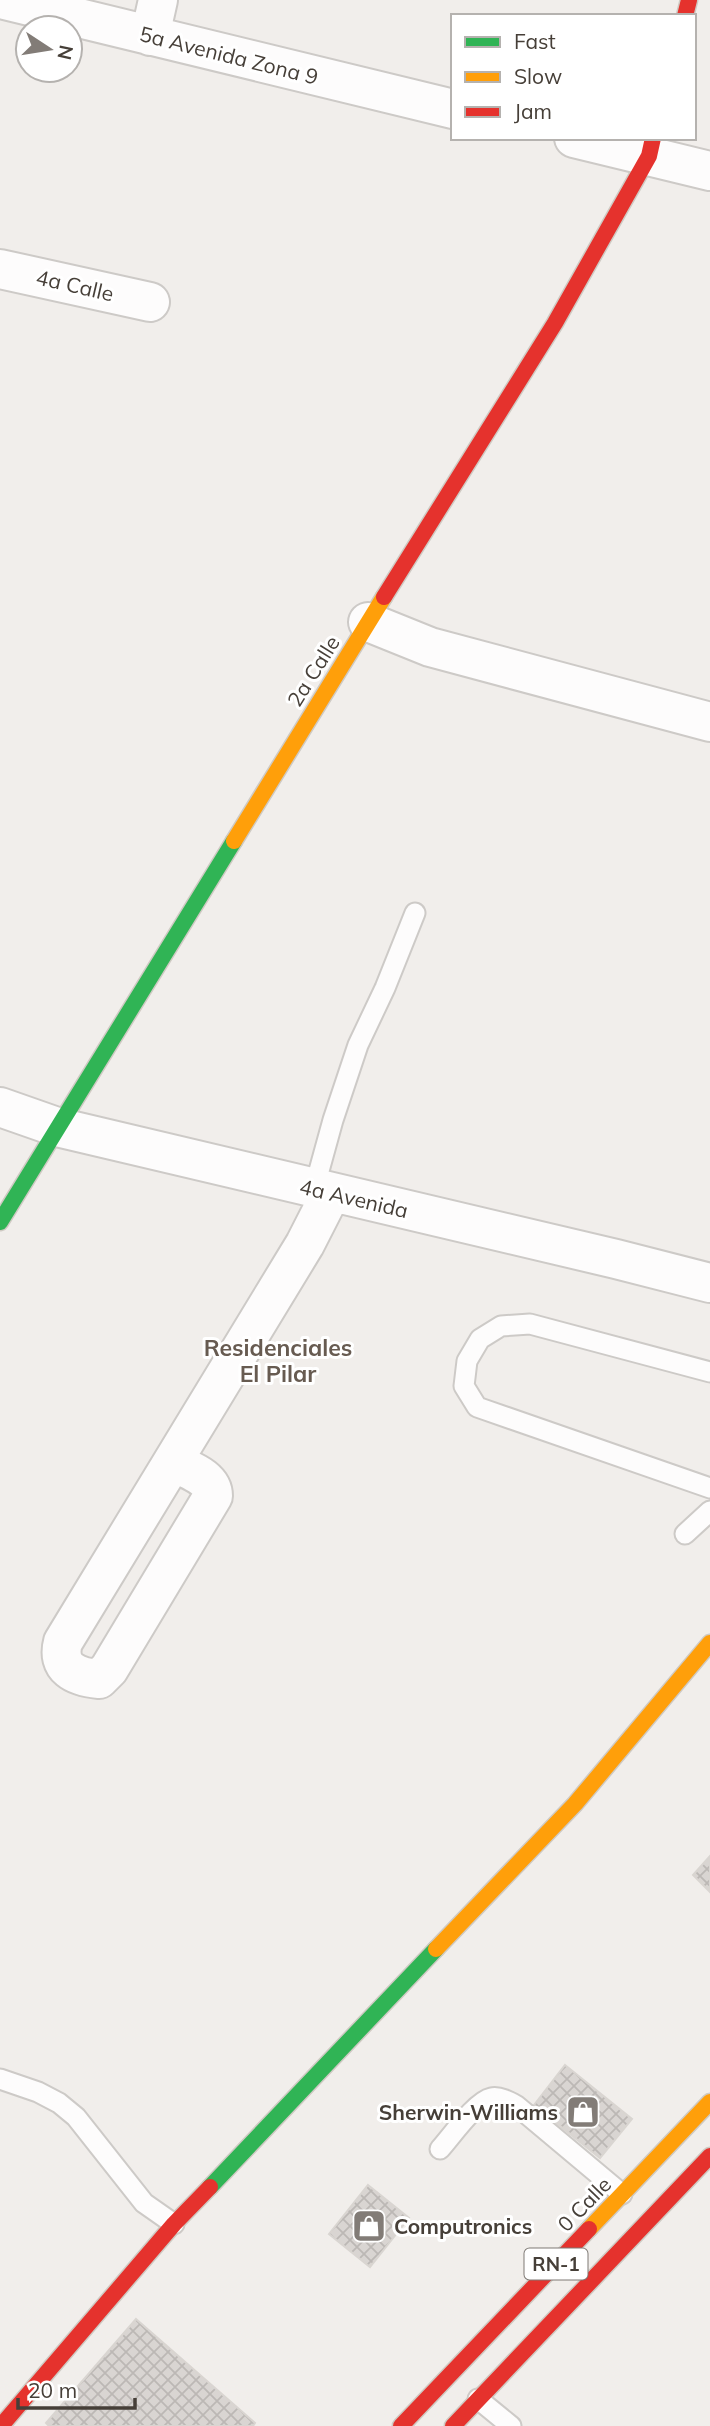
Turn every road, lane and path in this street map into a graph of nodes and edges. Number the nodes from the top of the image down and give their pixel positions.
1 (5, 0) edge
2 (154, 18) edge
3 (451, 108) edge
4 (591, 140) edge
5 (651, 147) edge
6 (710, 171) edge
7 (0, 268) edge
8 (150, 302) dead end
9 (368, 622) junction
10 (710, 722) edge
11 (415, 913) dead end
12 (0, 1107) edge
13 (57, 1127) junction
14 (323, 1191) junction
15 (0, 1222) edge
16 (710, 1283) edge
17 (710, 1372) edge
18 (173, 1462) junction
19 (710, 1488) edge
20 (710, 1511) edge
21 (685, 1534) dead end
22 (710, 1643) edge
23 (0, 2079) edge
24 (710, 2102) edge
25 (440, 2149) dead end
26 (710, 2156) edge
27 (622, 2194) junction
28 (174, 2224) junction
29 (478, 2399) junction
30 (1, 2426) edge
31 (401, 2426) edge
32 (453, 2426) edge
33 (511, 2426) edge

1 - 2 street, 5a Avenida Zona 9
2 - 3 street, 5a Avenida Zona 9
4 - 5 street
5 - 6 street
5 - 9 street, 2a Calle
7 - 8 street, 4a Calle
9 - 10 street
9 - 13 street, 2a Calle
11 - 14 lane
12 - 13 street, 4a Avenida
13 - 14 street, 4a Avenida
13 - 15 street, 2a Calle
14 - 16 street, 4a Avenida
14 - 18 street
17 - 19 lane
18 - 18 street
20 - 21 lane
22 - 28 street
23 - 28 lane
24 - 27 street, 0 Calle / RN-1
25 - 27 lane
26 - 29 street, RN-1
27 - 31 street, 0 Calle / RN-1
28 - 30 street
29 - 32 street, RN-1
29 - 33 lane

